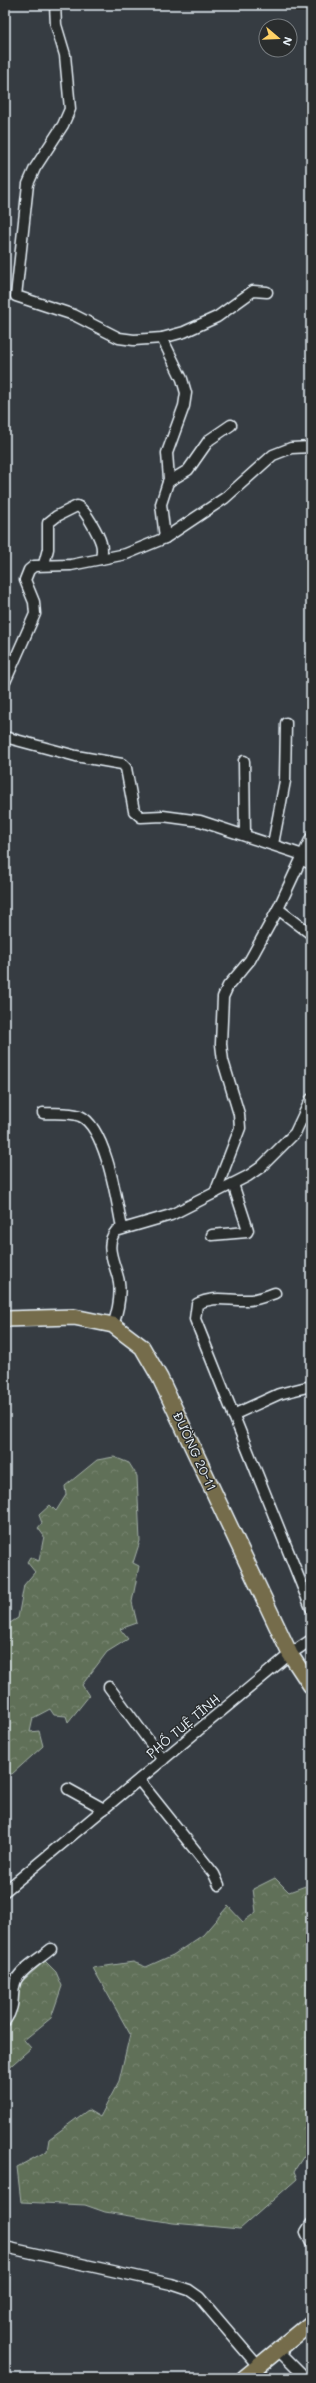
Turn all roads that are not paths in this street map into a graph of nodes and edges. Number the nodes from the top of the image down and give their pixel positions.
1 (55, 5) edge
2 (267, 292) dead end
3 (162, 338) junction
4 (231, 425) dead end
5 (311, 447) edge
6 (168, 482) junction
7 (165, 538) junction
8 (101, 560) junction
9 (44, 564) junction
10 (5, 682) edge
11 (286, 723) dead end
12 (5, 738) edge
13 (244, 761) dead end
14 (246, 835) junction
15 (311, 838) edge
16 (273, 844) junction
17 (302, 857) junction
18 (311, 864) edge
19 (278, 909) junction
20 (311, 934) edge
21 (311, 1099) edge
22 (43, 1113) dead end
23 (233, 1184) junction
24 (215, 1193) junction
25 (122, 1228) junction
26 (212, 1235) dead end
27 (275, 1293) dead end
28 (5, 1319) edge
29 (114, 1325) junction
30 (311, 1386) edge
31 (233, 1415) junction
32 (311, 1608) edge
33 (311, 1640) edge
34 (290, 1654) junction
35 (311, 1686) edge
36 (109, 1687) dead end
37 (163, 1760) junction
38 (139, 1780) junction
39 (68, 1789) dead end
40 (104, 1809) junction
41 (219, 1885) dead end
42 (5, 1891) edge
43 (51, 1949) dead end
44 (5, 2021) edge
45 (311, 2224) edge
46 (311, 2243) edge
47 (5, 2247) edge
48 (311, 2323) edge
49 (278, 2350) junction
50 (258, 2366) junction
51 (244, 2378) edge
52 (306, 2378) edge

1 - 3 street
2 - 3 street
3 - 6 street
4 - 6 street
5 - 7 street
6 - 7 street
7 - 8 street
8 - 9 street
8 - 9 street
9 - 10 street
11 - 16 street
12 - 14 street
13 - 14 street
14 - 16 street
15 - 17 street
16 - 17 street
17 - 18 street
17 - 19 street
19 - 20 street
19 - 24 street
21 - 23 street
22 - 25 street
23 - 24 street
23 - 26 street
24 - 25 street
25 - 29 street
27 - 31 street
28 - 29 highway, ĐƯỜNG 20-11
29 - 34 highway, ĐƯỜNG 20-11
30 - 31 street
31 - 32 street
33 - 34 street, PHỐ TUỆ TĨNH
34 - 35 highway, ĐƯỜNG 20-11
34 - 37 street, PHỐ TUỆ TĨNH
36 - 37 street
37 - 38 street, PHỐ TUỆ TĨNH
38 - 40 street, PHỐ TUỆ TĨNH
38 - 41 street
39 - 40 street
40 - 42 street, PHỐ TUỆ TĨNH
43 - 44 street
45 - 46 street
47 - 50 street
48 - 49 highway
49 - 50 highway
49 - 52 street
50 - 51 highway

